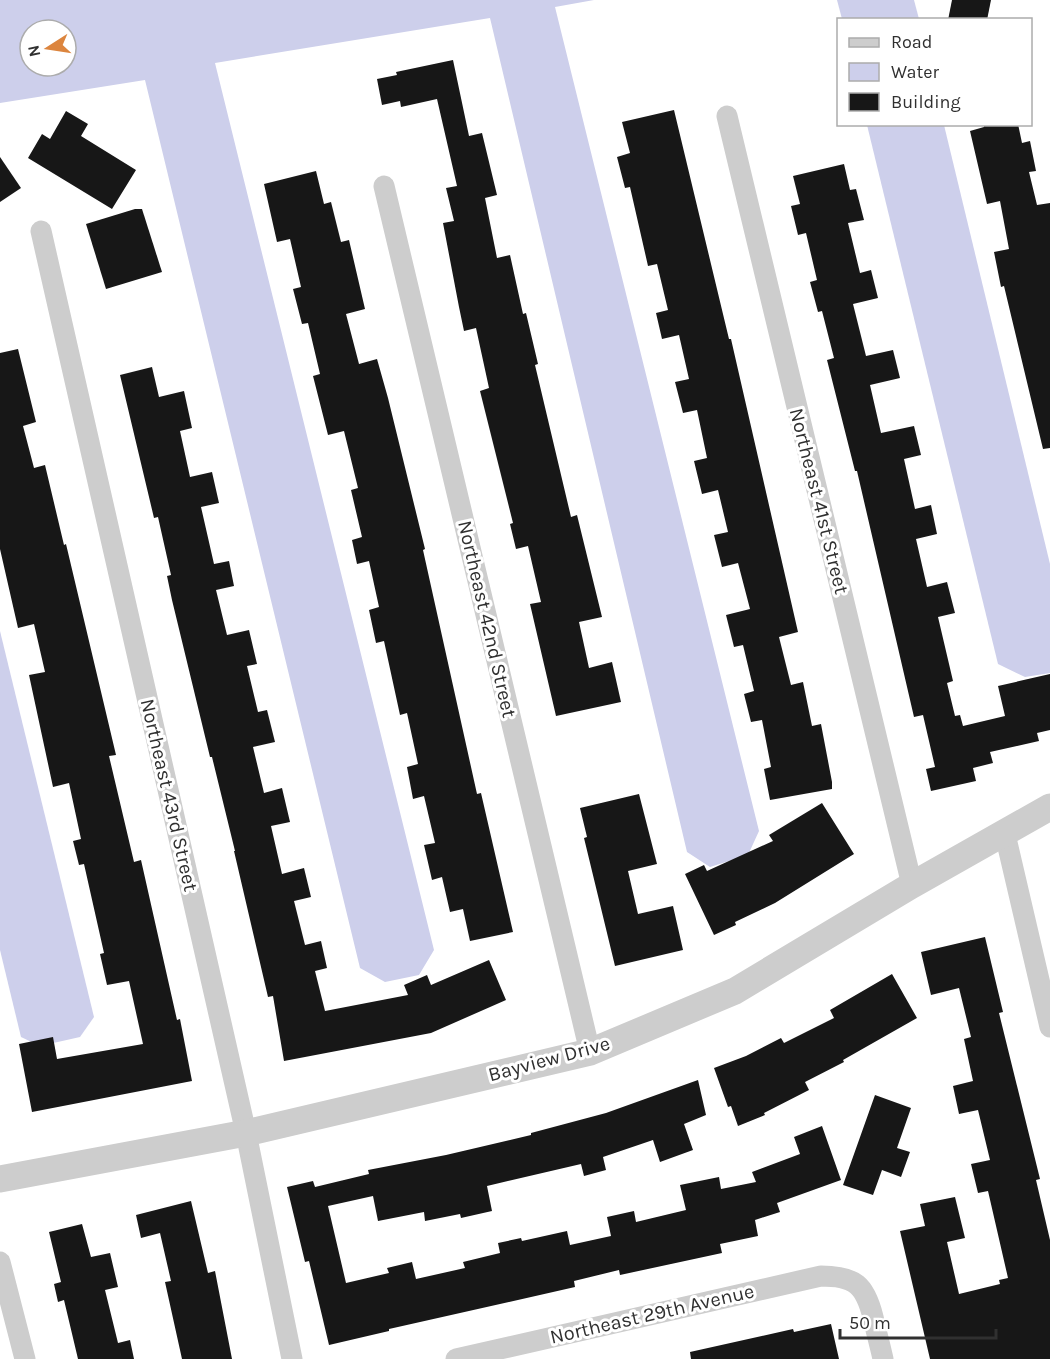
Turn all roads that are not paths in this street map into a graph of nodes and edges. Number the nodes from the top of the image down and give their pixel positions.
1 (727, 116) dead end
2 (384, 186) dead end
3 (41, 231) dead end
4 (1050, 807) edge
5 (1005, 834) junction
6 (912, 885) junction
7 (1050, 1027) edge
8 (590, 1052) junction
9 (246, 1133) junction
10 (0, 1179) edge
11 (0, 1262) edge
12 (25, 1359) edge
13 (292, 1359) edge
14 (456, 1359) edge
15 (884, 1359) edge

1 - 6 street, Northeast 41st Street
2 - 8 street, Northeast 42nd Street
3 - 9 street, Northeast 43rd Street
4 - 5 street, Bayview Drive
5 - 6 street, Bayview Drive
5 - 7 street
6 - 8 street, Bayview Drive
8 - 9 street, Bayview Drive
9 - 10 street, Bayview Drive
9 - 13 street, Northeast 43rd Street
11 - 12 street
14 - 15 street, Northeast 29th Avenue

